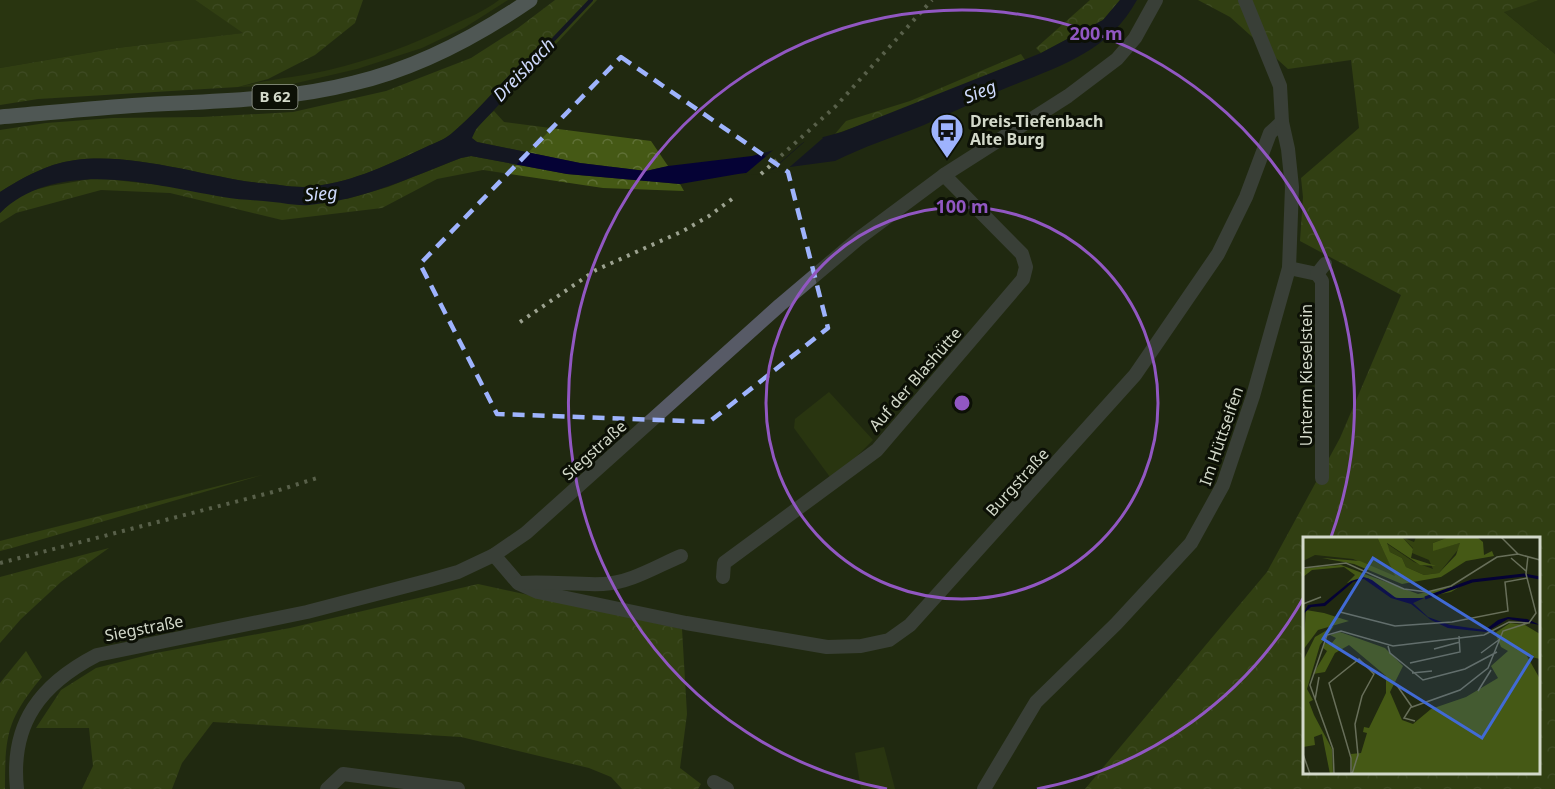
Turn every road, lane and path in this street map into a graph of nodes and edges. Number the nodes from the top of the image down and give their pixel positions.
1 (530, 0) edge
2 (1156, 0) edge
3 (1245, 0) edge
4 (0, 117) edge
5 (1282, 122) junction
6 (944, 175) junction
7 (1289, 268) junction
8 (1322, 478) dead end
9 (494, 555) junction
10 (681, 556) dead end
11 (723, 577) dead end
12 (518, 583) junction
13 (714, 782) dead end
14 (17, 789) edge
15 (327, 789) edge
16 (458, 789) edge
17 (727, 789) edge
18 (984, 789) edge

1 - 4 main road, B 62
2 - 6 street, Siegstraße
3 - 5 street
5 - 7 street, Im Hüttseifen
5 - 12 street, Burgstraße
6 - 9 street, Siegstraße
6 - 11 street, Auf der Blashütte
7 - 8 street, Unterm Kieselstein
7 - 18 street, Im Hüttseifen
9 - 12 street, Burgstraße
9 - 14 street, Siegstraße
10 - 12 street
13 - 17 street
15 - 16 street

